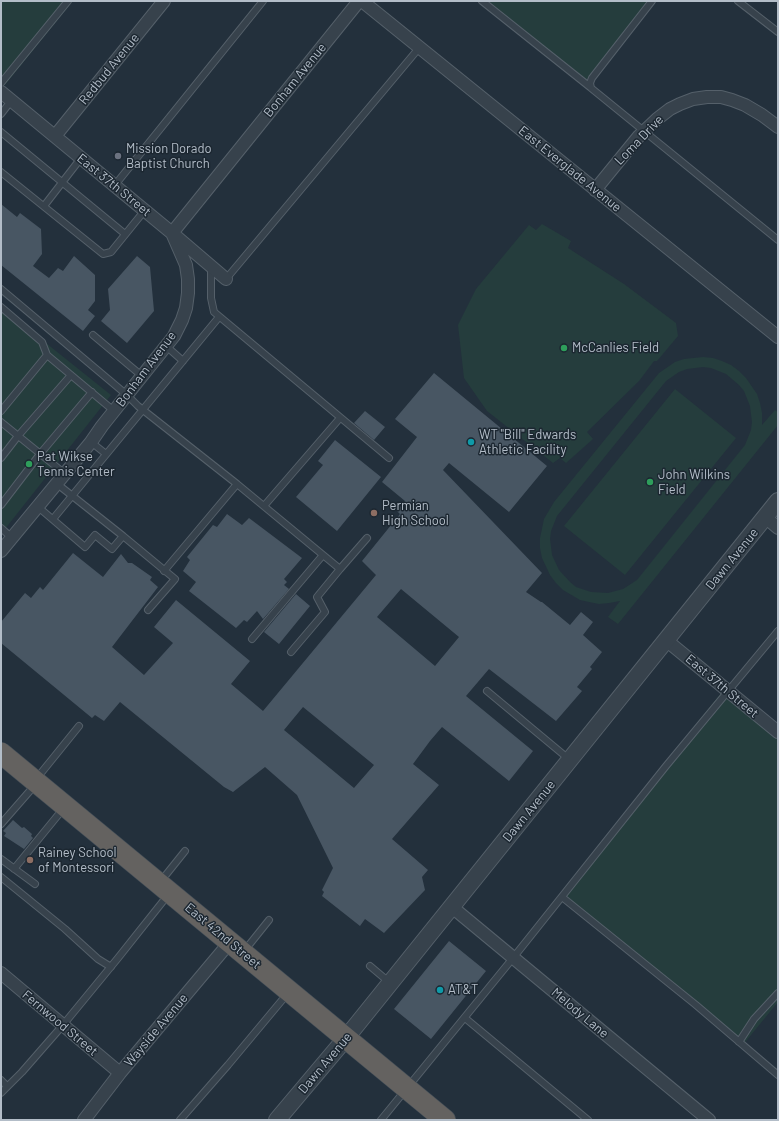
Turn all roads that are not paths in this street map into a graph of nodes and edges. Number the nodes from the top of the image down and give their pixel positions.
1 (68, 1) edge
2 (164, 1) edge
3 (263, 1) edge
4 (359, 1) edge
5 (362, 1) edge
6 (482, 1) edge
7 (652, 1) edge
8 (738, 1) edge
9 (778, 32) edge
10 (420, 48) junction
11 (1, 83) edge
12 (590, 87) junction
13 (1, 92) edge
14 (11, 100) junction
15 (1, 114) edge
16 (778, 128) edge
17 (1, 132) edge
18 (644, 132) junction
19 (55, 136) junction
20 (81, 158) junction
21 (1, 172) edge
22 (62, 182) junction
23 (115, 185) junction
24 (595, 190) junction
25 (44, 206) junction
26 (145, 210) junction
27 (172, 232) junction
28 (125, 234) junction
29 (778, 240) edge
30 (211, 266) junction
31 (226, 279) joint
32 (1, 289) edge
33 (1, 307) edge
34 (219, 317) junction
35 (93, 335) dead end
36 (778, 337) edge
37 (166, 346) junction
38 (47, 355) junction
39 (183, 361) junction
40 (71, 375) junction
41 (142, 376) junction
42 (92, 392) junction
43 (127, 395) junction
44 (143, 410) junction
45 (1, 411) edge
46 (114, 411) junction
47 (340, 418) junction
48 (1, 422) edge
49 (18, 436) junction
50 (91, 442) junction
51 (40, 454) junction
52 (106, 454) junction
53 (1, 458) edge
54 (389, 458) dead end
55 (64, 473) junction
56 (56, 483) junction
57 (237, 484) junction
58 (72, 496) junction
59 (778, 501) edge
60 (1, 505) edge
61 (37, 506) junction
62 (264, 506) junction
63 (765, 517) junction
64 (53, 519) junction
65 (1, 528) edge
66 (778, 528) edge
67 (123, 536) junction
68 (11, 537) junction
69 (367, 538) dead end
70 (1, 551) edge
71 (323, 555) junction
72 (340, 569) junction
73 (164, 571) junction
74 (148, 610) dead end
75 (778, 633) edge
76 (252, 639) dead end
77 (666, 640) junction
78 (291, 652) dead end
79 (487, 691) dead end
80 (728, 691) junction
81 (79, 726) dead end
82 (778, 732) edge
83 (1, 753) edge
84 (570, 760) junction
85 (36, 782) junction
86 (66, 806) junction
87 (1, 824) edge
88 (185, 851) dead end
89 (1, 859) edge
90 (14, 869) junction
91 (1, 877) edge
92 (35, 884) dead end
93 (165, 888) junction
94 (562, 897) junction
95 (452, 907) junction
96 (269, 920) dead end
97 (236, 947) junction
98 (513, 958) junction
99 (370, 966) dead end
100 (111, 967) junction
101 (1, 973) edge
102 (390, 983) junction
103 (290, 992) junction
104 (778, 993) edge
105 (465, 1018) junction
106 (63, 1025) junction
107 (346, 1038) junction
108 (739, 1042) junction
109 (120, 1073) junction
110 (778, 1075) edge
111 (1, 1080) edge
112 (7, 1086) junction
113 (407, 1088) junction
114 (1, 1092) edge
115 (84, 1120) edge
116 (180, 1120) edge
117 (277, 1120) edge
118 (380, 1120) edge
119 (445, 1120) edge
120 (588, 1120) edge
121 (709, 1120) edge

1 - 11 lane
2 - 19 street, Redbud Avenue
3 - 23 lane
4 - 27 street, Bonham Avenue
5 - 10 street, East Everglade Avenue
6 - 12 lane
7 - 12 lane
8 - 9 lane
10 - 24 street, East Everglade Avenue
10 - 31 lane
12 - 18 lane
13 - 14 street, East 37th Street
14 - 15 lane
14 - 19 street, East 37th Street
16 - 18 street, Loma Drive
17 - 22 lane
18 - 24 street, Loma Drive
18 - 29 lane
19 - 20 street, East 37th Street
20 - 22 lane
20 - 23 street, East 37th Street
21 - 25 lane
22 - 25 lane
22 - 28 lane
23 - 26 street, East 37th Street
24 - 36 street, East Everglade Avenue
25 - 28 lane
26 - 27 street, East 37th Street
26 - 28 lane
27 - 30 street, East 37th Street
27 - 37 street, Bonham Avenue
30 - 31 street, East 37th Street
30 - 34 lane
32 - 43 lane
33 - 38 lane
34 - 39 lane
34 - 47 lane
35 - 41 lane
37 - 39 lane
37 - 41 street, Bonham Avenue
38 - 40 lane
38 - 45 lane
39 - 44 lane
40 - 42 lane
40 - 49 lane
41 - 43 street, Bonham Avenue
42 - 46 lane
42 - 51 lane
43 - 44 lane
43 - 46 street, Bonham Avenue
44 - 52 lane
44 - 57 lane
46 - 50 street, Bonham Avenue
47 - 54 lane
47 - 62 lane
48 - 49 lane
49 - 51 lane
49 - 53 lane
50 - 52 lane
50 - 55 street, Bonham Avenue
51 - 55 lane
51 - 60 lane
52 - 58 lane
55 - 56 street, Bonham Avenue
56 - 58 lane
56 - 61 street, Bonham Avenue
57 - 62 lane
57 - 73 lane
58 - 64 lane
58 - 67 lane
59 - 63 street, Dawn Avenue
61 - 64 lane
61 - 68 street, Bonham Avenue
62 - 71 lane
63 - 66 street
63 - 77 street, Dawn Avenue
64 - 67 lane
65 - 68 lane
67 - 73 lane
68 - 70 street, Bonham Avenue
69 - 72 lane
71 - 72 lane
71 - 76 lane
72 - 78 lane
73 - 74 lane
75 - 80 lane
77 - 80 street, East 37th Street
77 - 84 street, Dawn Avenue
79 - 84 lane
80 - 82 street, East 37th Street
80 - 94 lane
81 - 85 lane
83 - 85 highway, East 42nd Street
84 - 95 street, Dawn Avenue
85 - 86 highway, East 42nd Street
85 - 87 lane
86 - 90 lane
86 - 93 highway, East 42nd Street
88 - 93 lane
89 - 90 lane
90 - 92 lane
91 - 100 lane
93 - 97 highway, East 42nd Street
93 - 100 lane
94 - 98 lane
94 - 108 lane
95 - 98 street, Melody Lane
95 - 102 street, Dawn Avenue
96 - 97 lane
97 - 103 highway, East 42nd Street
97 - 109 street, Wayside Avenue
98 - 105 lane
98 - 121 street, Melody Lane
99 - 102 lane
100 - 106 lane
101 - 106 street, Fernwood Street
102 - 107 street, Dawn Avenue
103 - 107 highway, East 42nd Street
103 - 116 lane
104 - 108 lane
105 - 113 lane
105 - 120 lane
106 - 109 street, Fernwood Street
106 - 112 lane
107 - 113 highway, East 42nd Street
107 - 117 street, Dawn Avenue
108 - 110 lane
109 - 115 street, Wayside Avenue
111 - 112 lane
112 - 114 lane
113 - 118 lane
113 - 119 highway, East 42nd Street

